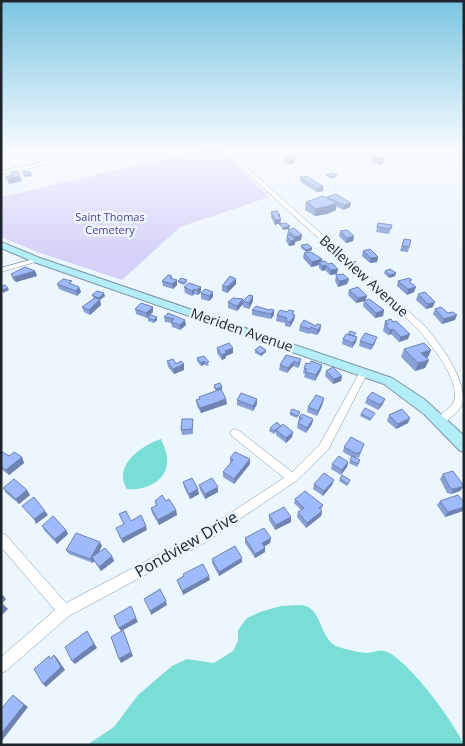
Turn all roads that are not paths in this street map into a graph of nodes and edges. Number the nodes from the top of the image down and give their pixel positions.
1 (262, 184) edge
2 (1, 245) edge
3 (38, 260) junction
4 (1, 270) edge
5 (364, 372) junction
6 (441, 420) junction
7 (235, 433) dead end
8 (464, 446) edge
9 (292, 478) junction
10 (1, 538) edge
11 (64, 611) junction
12 (1, 666) edge

1 - 6 street, Belleview Avenue
2 - 3 main road, Meriden Avenue
3 - 4 street
3 - 5 main road, Meriden Avenue
5 - 6 main road, Meriden Avenue
5 - 9 street, Pondview Drive
6 - 8 main road, Meriden Avenue
7 - 9 street
9 - 11 street, Pondview Drive
10 - 11 street
11 - 12 street, Pondview Drive

